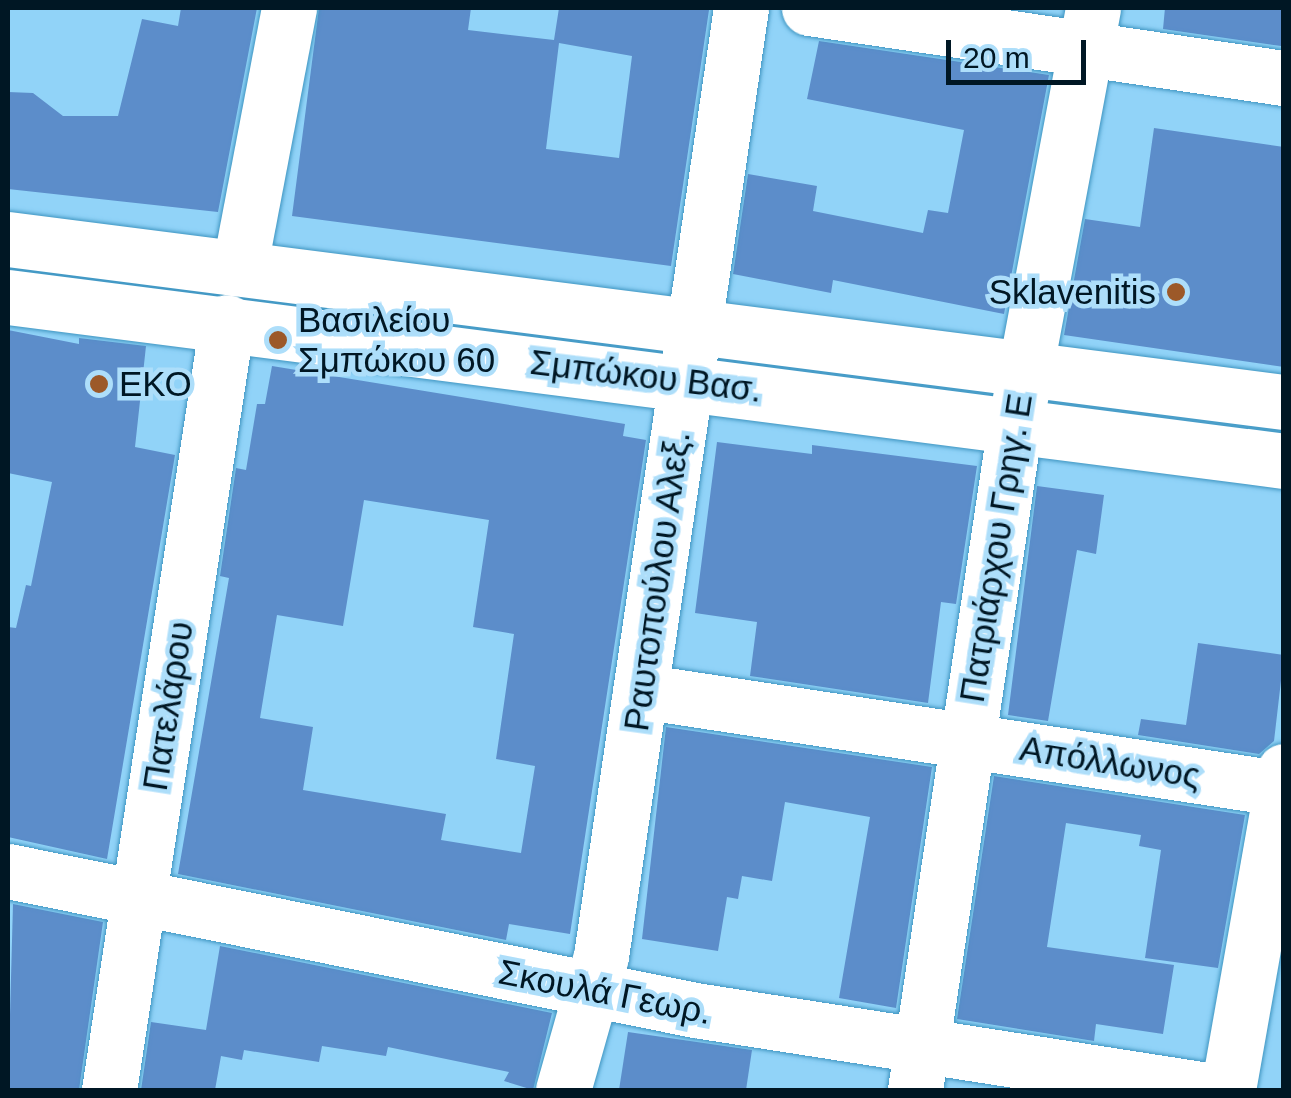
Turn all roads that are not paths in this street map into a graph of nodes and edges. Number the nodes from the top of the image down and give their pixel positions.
1 (289, 8) edge
2 (742, 8) edge
3 (809, 8) edge
4 (1090, 28) edge
5 (1284, 78) edge
6 (8, 239) edge
7 (240, 265) junction
8 (8, 297) edge
9 (227, 322) junction
10 (694, 325) junction
11 (1024, 368) junction
12 (686, 381) junction
13 (1284, 402) edge
14 (1015, 424) junction
15 (1284, 461) edge
16 (640, 690) junction
17 (966, 740) junction
18 (1283, 783) edge
19 (8, 872) edge
20 (138, 901) junction
21 (594, 991) junction
22 (918, 1069) edge
23 (109, 1090) edge
24 (563, 1090) edge
25 (1206, 1090) edge
26 (1228, 1090) edge

1 - 7 street
2 - 10 street, Ραυτοπούλου Αλεξ.
3 - 4 street
4 - 5 street
4 - 11 street, Πατριάρχου Γρηγ. Ε
6 - 7 street, Σμπώκου Βασ.
7 - 10 street, Σμπώκου Βασ.
8 - 9 street, Σμπώκου Βασ.
9 - 12 street, Σμπώκου Βασ.
9 - 20 street, Πατελάρου
10 - 11 street, Σμπώκου Βασ.
10 - 12 street, Ραυτοπούλου Αλεξ.
11 - 13 street, Σμπώκου Βασ.
11 - 14 street, Πατριάρχου Γρηγ. Ε
12 - 14 street, Σμπώκου Βασ.
12 - 16 street, Ραυτοπούλου Αλεξ.
14 - 15 street, Σμπώκου Βασ.
14 - 17 street, Πατριάρχου Γρηγ. Ε
16 - 17 street, Απόλλωνος
16 - 21 street, Ραυτοπούλου Αλεξ.
17 - 18 street, Απόλλωνος
17 - 22 street, Πατριάρχου Γρηγ. Ε
18 - 26 street
19 - 20 street, Σκουλά Γεωρ.
20 - 21 street, Σκουλά Γεωρ.
20 - 23 street, Πατελάρου
21 - 22 street, Σκουλά Γεωρ.
21 - 24 street, Ραυτοπούλου Αλεξ.
22 - 25 street, Σκουλά Γεωρ.

